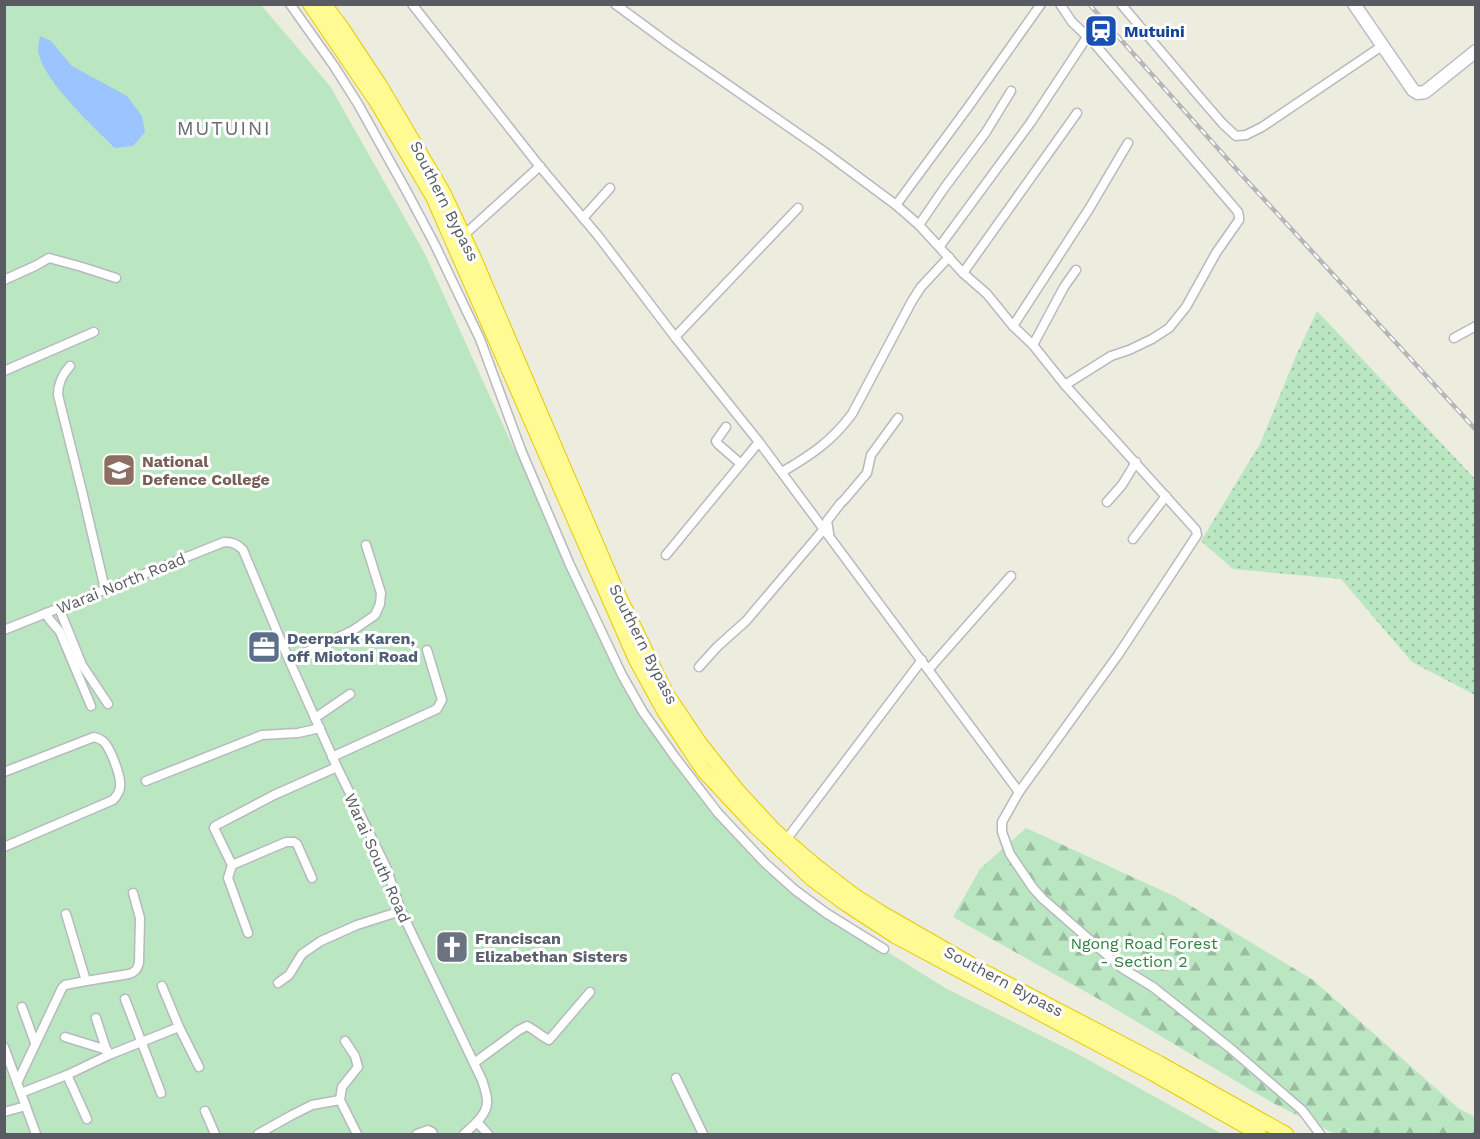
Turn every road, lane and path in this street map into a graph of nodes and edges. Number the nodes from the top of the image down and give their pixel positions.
1 (290, 4) edge
2 (310, 4) edge
3 (324, 4) edge
4 (412, 4) edge
5 (615, 4) edge
6 (1041, 4) edge
7 (1060, 4) edge
8 (1122, 4) edge
9 (1354, 4) edge
10 (1087, 37) junction
11 (1382, 46) junction
12 (1476, 51) edge
13 (1011, 91) dead end
14 (1077, 113) dead end
15 (1128, 143) dead end
16 (540, 166) junction
17 (610, 188) dead end
18 (896, 205) junction
19 (798, 208) dead end
20 (583, 218) junction
21 (919, 225) junction
22 (464, 235) junction
23 (940, 246) junction
24 (949, 257) junction
25 (1076, 270) dead end
26 (963, 273) junction
27 (116, 278) dead end
28 (4, 280) edge
29 (1013, 326) junction
30 (1476, 326) edge
31 (94, 332) dead end
32 (675, 337) junction
33 (1454, 338) dead end
34 (1033, 345) junction
35 (70, 366) dead end
36 (5, 371) edge
37 (1065, 384) junction
38 (898, 418) dead end
39 (726, 427) dead end
40 (759, 442) junction
41 (1136, 462) junction
42 (741, 464) junction
43 (782, 472) junction
44 (1166, 496) junction
45 (1107, 502) dead end
46 (827, 533) junction
47 (1133, 538) dead end
48 (238, 545) joint
49 (366, 545) dead end
50 (666, 555) dead end
51 (1011, 576) dead end
52 (105, 590) junction
53 (59, 608) junction
54 (46, 613) junction
55 (4, 630) edge
56 (428, 650) dead end
57 (289, 660) junction
58 (922, 660) junction
59 (699, 667) dead end
60 (929, 669) junction
61 (350, 694) dead end
62 (108, 704) dead end
63 (91, 706) dead end
64 (315, 718) junction
65 (320, 728) junction
66 (332, 757) junction
67 (337, 766) junction
68 (4, 772) edge
69 (146, 782) dead end
70 (1019, 792) junction
71 (786, 840) junction
72 (4, 847) edge
73 (232, 866) junction
74 (312, 878) dead end
75 (133, 893) dead end
76 (401, 911) junction
77 (66, 914) dead end
78 (248, 933) dead end
79 (884, 949) dead end
80 (87, 981) junction
81 (278, 983) dead end
82 (162, 986) dead end
83 (590, 993) dead end
84 (125, 999) dead end
85 (22, 1007) dead end
86 (96, 1018) dead end
87 (179, 1027) junction
88 (65, 1036) dead end
89 (345, 1041) dead end
90 (142, 1042) junction
91 (36, 1043) junction
92 (4, 1047) edge
93 (108, 1053) junction
94 (474, 1063) junction
95 (200, 1067) dead end
96 (67, 1075) junction
97 (676, 1078) dead end
98 (17, 1083) junction
99 (21, 1093) junction
100 (161, 1093) dead end
101 (340, 1100) junction
102 (26, 1106) junction
103 (205, 1111) dead end
104 (4, 1112) edge
105 (87, 1119) dead end
106 (477, 1122) junction
107 (36, 1134) edge
108 (215, 1134) edge
109 (258, 1134) edge
110 (357, 1134) edge
111 (417, 1134) edge
112 (433, 1134) edge
113 (464, 1134) edge
114 (488, 1134) edge
115 (702, 1134) edge
116 (1259, 1134) edge
117 (1286, 1134) edge
118 (1320, 1134) edge

1 - 79 street
2 - 116 highway, Southern Bypass
3 - 22 highway, Southern Bypass
4 - 16 street
5 - 18 street
6 - 18 street
7 - 10 street
8 - 11 street
9 - 11 main road
10 - 23 street
10 - 37 street
11 - 12 main road
13 - 21 street
14 - 26 street
15 - 29 street
16 - 20 street
16 - 22 street
17 - 20 street
18 - 21 street
19 - 32 street
20 - 32 street
21 - 23 street
22 - 71 highway, Southern Bypass
23 - 24 street
24 - 26 street
24 - 43 street
25 - 34 street
26 - 29 street
27 - 28 street
29 - 34 street
30 - 33 street
31 - 36 street
32 - 40 street
34 - 37 street
35 - 52 street
37 - 41 street
38 - 46 street
39 - 42 street
40 - 42 street
40 - 43 street
41 - 44 street
41 - 45 street
42 - 50 street
43 - 46 street
44 - 47 street
44 - 70 street
46 - 58 street
46 - 59 street
48 - 52 street, Warai North Road
48 - 57 street, Warai South Road
49 - 57 street
51 - 60 street
52 - 53 street, Warai North Road
53 - 54 street, Warai North Road
53 - 62 street
54 - 55 street, Warai North Road
54 - 63 street
56 - 66 street
57 - 64 street, Warai South Road
58 - 60 street
58 - 71 street
60 - 70 street
61 - 64 street
64 - 65 street, Warai South Road
65 - 66 street, Warai South Road
65 - 69 street
66 - 67 street, Warai South Road
67 - 73 street
67 - 76 street, Warai South Road
68 - 72 street
70 - 118 street
71 - 117 highway, Southern Bypass
73 - 74 street
73 - 78 street
75 - 80 street
76 - 81 street
76 - 94 street, Warai South Road
77 - 80 street
80 - 91 street
82 - 87 street
83 - 94 street
84 - 90 street
85 - 91 street
86 - 93 street
87 - 90 street
87 - 95 street
88 - 93 street
89 - 101 street
90 - 93 street
90 - 100 street
91 - 98 street
92 - 98 street
93 - 96 street
94 - 106 street, Warai South Road
96 - 99 street
96 - 105 street
97 - 115 street
98 - 99 street
99 - 102 street
101 - 109 street
101 - 110 street
102 - 104 street
102 - 107 street
103 - 108 street
106 - 113 street, Warai South Road
106 - 114 street
111 - 112 street

